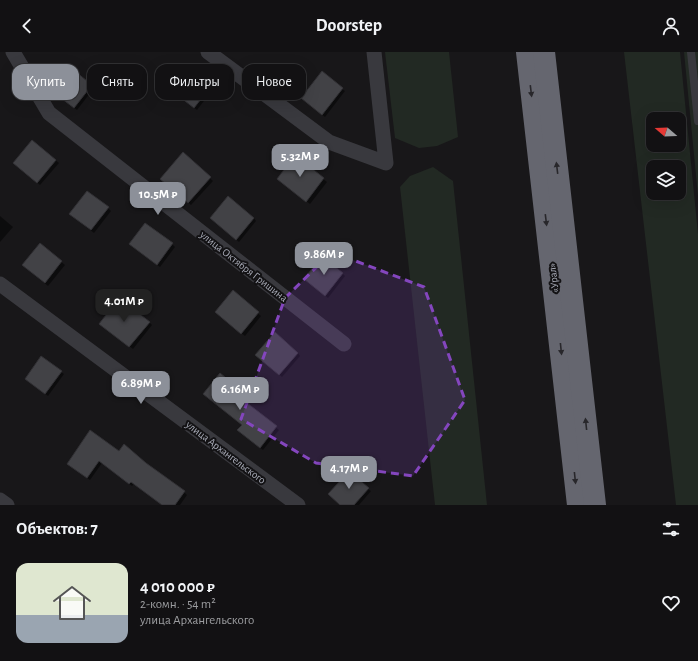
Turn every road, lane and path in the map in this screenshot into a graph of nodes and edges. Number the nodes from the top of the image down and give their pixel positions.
1 (12, 52) edge
2 (208, 52) edge
3 (374, 52) edge
4 (527, 52) edge
5 (544, 52) edge
6 (691, 52) edge
7 (698, 121) edge
8 (0, 284) edge
9 (344, 344) dead end
10 (0, 500) edge
11 (7, 505) edge
12 (298, 505) edge
13 (578, 505) edge
14 (595, 505) edge

1 - 9 street, улица Октября Гришина
2 - 3 street
4 -> 13 highway, «Урал»
14 -> 5 highway, «Урал»
6 - 7 lane
8 - 12 street, улица Архангельского
10 - 11 street

